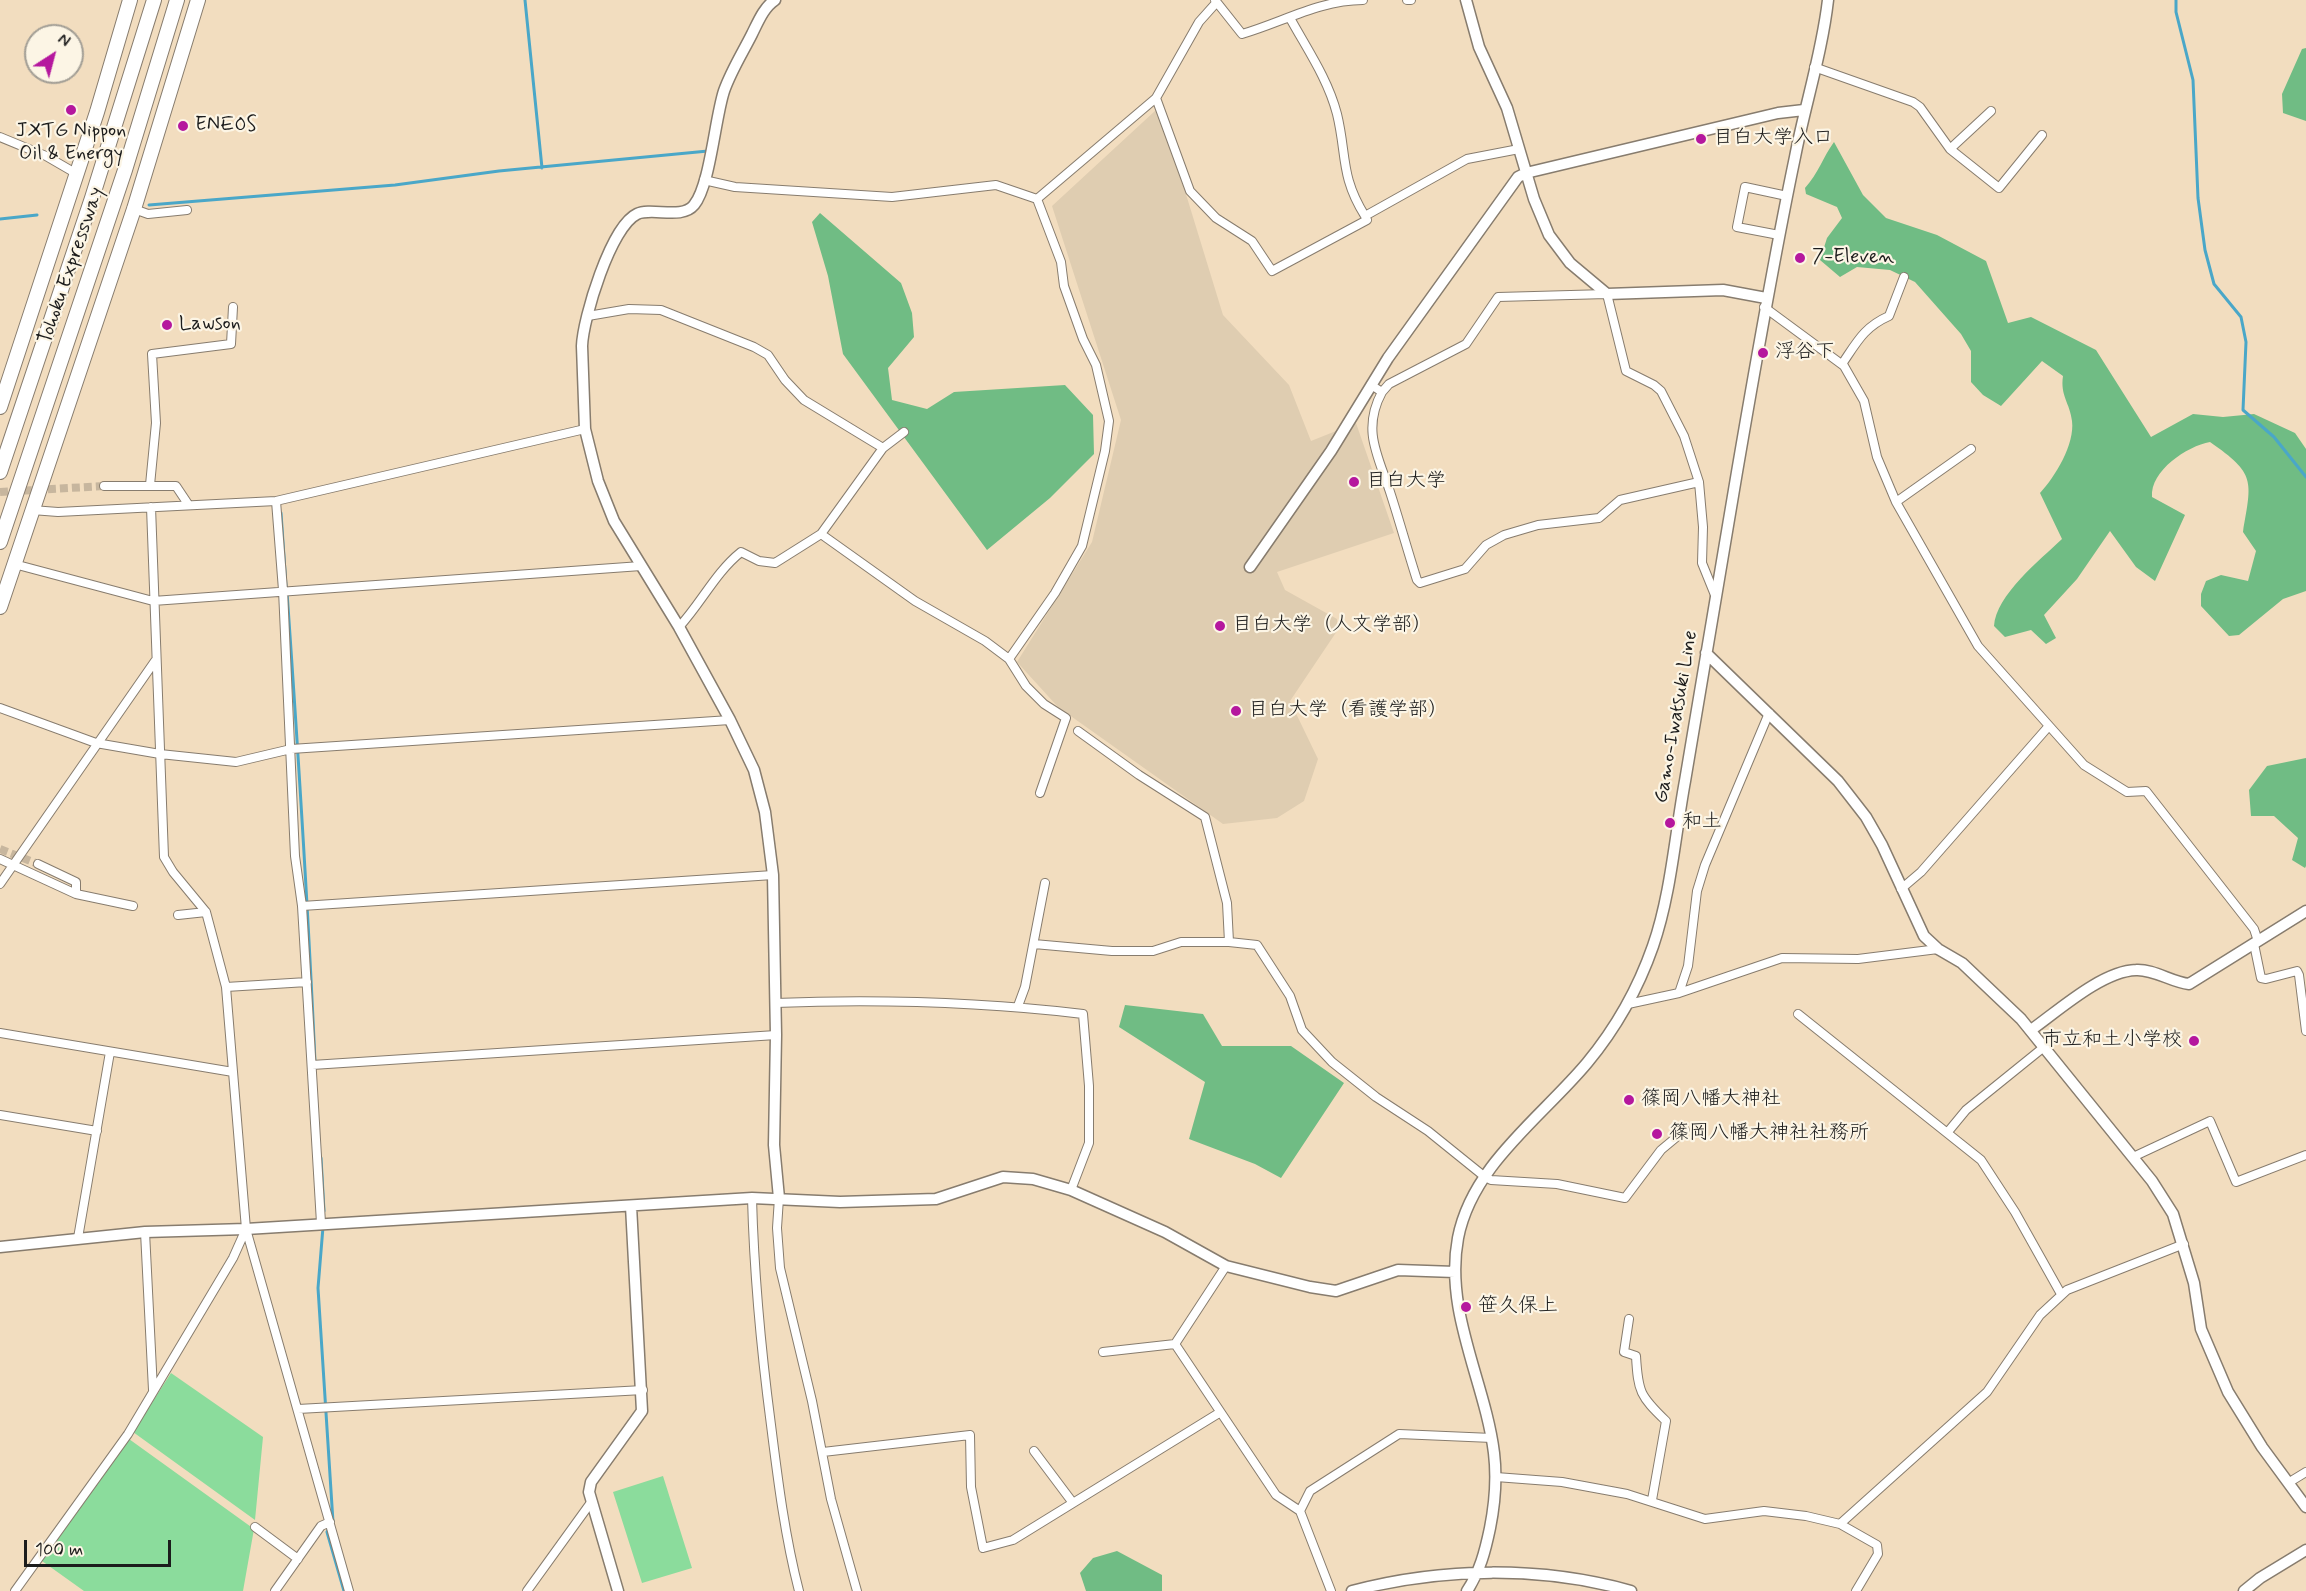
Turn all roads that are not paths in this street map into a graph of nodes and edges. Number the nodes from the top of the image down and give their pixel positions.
1 (130, 0) edge
2 (154, 0) edge
3 (177, 0) edge
4 (198, 0) edge
5 (775, 0) edge
6 (1363, 0) edge
7 (1466, 0) edge
8 (1828, 0) edge
9 (1216, 2) edge
10 (1290, 18) junction
11 (1814, 67) junction
12 (1156, 98) junction
13 (1804, 110) junction
14 (1990, 111) dead end
15 (2042, 135) dead end
16 (0, 138) edge
17 (1520, 149) junction
18 (1950, 149) junction
19 (1526, 172) junction
20 (77, 174) junction
21 (704, 180) junction
22 (1787, 196) junction
23 (1037, 199) junction
24 (134, 209) junction
25 (187, 210) dead end
26 (1365, 216) junction
27 (1779, 235) junction
28 (1904, 277) dead end
29 (1607, 294) junction
30 (1765, 303) junction
31 (233, 307) dead end
32 (588, 316) junction
33 (1842, 364) junction
34 (1371, 385) junction
35 (1382, 392) junction
36 (0, 407) edge
37 (585, 429) junction
38 (904, 432) dead end
39 (883, 448) junction
40 (1971, 449) dead end
41 (0, 472) edge
42 (1700, 482) junction
43 (150, 485) junction
44 (104, 486) tunnel mouth
45 (276, 501) junction
46 (1896, 502) junction
47 (188, 504) junction
48 (151, 507) junction
49 (32, 510) junction
50 (821, 534) junction
51 (0, 542) edge
52 (14, 564) junction
53 (641, 566) junction
54 (1250, 567) dead end
55 (283, 590) junction
56 (1715, 596) junction
57 (153, 601) junction
58 (0, 607) edge
59 (679, 627) junction
60 (1706, 653) junction
61 (1009, 659) junction
62 (155, 661) junction
63 (0, 708) edge
64 (1769, 713) junction
65 (730, 720) junction
66 (2048, 727) junction
67 (1078, 731) dead end
68 (96, 743) junction
69 (291, 749) junction
70 (160, 754) junction
71 (1040, 793) dead end
72 (0, 859) edge
73 (15, 864) junction
74 (38, 864) tunnel mouth
75 (773, 875) junction
76 (1045, 883) dead end
77 (0, 884) edge
78 (1901, 889) junction
79 (76, 894) junction
80 (133, 906) dead end
81 (302, 906) junction
82 (2306, 911) edge
83 (206, 912) junction
84 (178, 915) dead end
85 (1229, 942) junction
86 (2256, 943) junction
87 (1034, 944) junction
88 (1938, 949) junction
89 (307, 982) junction
90 (226, 987) junction
91 (1679, 993) junction
92 (776, 1003) junction
93 (1628, 1004) junction
94 (1018, 1006) junction
95 (1798, 1014) dead end
96 (2031, 1030) junction
97 (2306, 1031) edge
98 (0, 1033) edge
99 (776, 1035) junction
100 (2044, 1047) junction
101 (110, 1052) junction
102 (312, 1065) junction
103 (233, 1072) junction
104 (0, 1115) edge
105 (1685, 1130) dead end
106 (97, 1131) junction
107 (1947, 1132) junction
108 (2306, 1155) edge
109 (2133, 1157) junction
110 (1485, 1177) junction
111 (1071, 1190) junction
112 (752, 1198) junction
113 (779, 1198) junction
114 (631, 1206) junction
115 (321, 1223) junction
116 (246, 1229) junction
117 (145, 1232) junction
118 (78, 1238) junction
119 (2184, 1245) junction
120 (0, 1247) edge
121 (1226, 1266) junction
122 (1455, 1272) junction
123 (2061, 1294) junction
124 (1629, 1318) dead end
125 (1175, 1344) junction
126 (1103, 1352) dead end
127 (643, 1390) junction
128 (153, 1391) junction
129 (298, 1409) junction
130 (1219, 1413) junction
131 (1492, 1438) junction
132 (1034, 1451) dead end
133 (823, 1452) junction
134 (2306, 1472) edge
135 (1496, 1477) junction
136 (2288, 1483) junction
137 (1652, 1500) junction
138 (592, 1501) junction
139 (1072, 1503) junction
140 (2306, 1508) edge
141 (1300, 1511) junction
142 (330, 1522) junction
143 (1840, 1524) junction
144 (255, 1527) dead end
145 (2306, 1550) edge
146 (297, 1559) junction
147 (1478, 1573) junction
148 (15, 1591) edge
149 (275, 1591) edge
150 (349, 1591) edge
151 (527, 1591) edge
152 (618, 1591) edge
153 (799, 1591) edge
154 (856, 1591) edge
155 (1331, 1591) edge
156 (1352, 1591) edge
157 (1467, 1591) edge
158 (1631, 1591) edge
159 (1856, 1591) edge
160 (2244, 1591) edge

1 - 20 highway
2 - 41 highway, Tohoku Expressway
3 - 51 highway, Tohoku Expressway
4 - 24 highway
5 - 21 street
6 - 10 street
7 - 17 street
8 - 11 street, Gamo-Iwatsuki Line
9 - 10 street
9 - 12 street
10 - 26 street
11 - 13 street, Gamo-Iwatsuki Line
11 - 18 street
12 - 23 street
12 - 26 street
13 - 19 street
13 - 22 street, Gamo-Iwatsuki Line
14 - 18 street
15 - 18 street
16 - 20 street
17 - 19 street
17 - 26 street
19 - 29 street
19 - 34 street
20 - 36 highway
21 - 23 street
21 - 32 street
22 - 27 street, Gamo-Iwatsuki Line
22 - 27 street
23 - 61 street
24 - 25 street
24 - 49 highway
27 - 30 street, Gamo-Iwatsuki Line
28 - 33 street
29 - 30 street
29 - 35 street
29 - 42 street
30 - 33 street
30 - 56 street, Gamo-Iwatsuki Line
31 - 43 street
32 - 37 street
32 - 39 street
33 - 46 street
34 - 35 street
34 - 54 street
35 - 42 street
37 - 45 street
37 - 53 street
38 - 39 street
39 - 50 street
40 - 46 street
42 - 56 street
43 - 44 street
43 - 47 street
45 - 47 street
45 - 55 street
46 - 66 street
47 - 48 street
48 - 49 street
48 - 57 street
49 - 52 highway
50 - 59 street
50 - 61 street
52 - 57 street
52 - 58 highway
53 - 55 street
53 - 59 street
55 - 57 street
55 - 69 street
56 - 60 street, Gamo-Iwatsuki Line
57 - 62 street
59 - 65 street
60 - 64 street
60 - 93 street, Gamo-Iwatsuki Line
61 - 71 street
62 - 68 street
62 - 70 street
63 - 68 street
64 - 78 street
64 - 91 street
65 - 69 street
65 - 75 street
66 - 78 street
66 - 86 street
67 - 85 street
68 - 70 street
68 - 73 street
69 - 70 street
69 - 81 street
70 - 83 street
72 - 73 street
73 - 77 street
73 - 79 street
74 - 79 street
75 - 81 street
75 - 92 street
76 - 87 street
78 - 88 street
79 - 80 street
81 - 89 street
82 - 86 street
83 - 84 street
83 - 90 street
85 - 87 street
85 - 110 street
86 - 96 street
86 - 97 street
87 - 94 street
88 - 91 street
88 - 96 street
89 - 90 street
89 - 102 street
90 - 103 street
91 - 93 street
92 - 94 street
92 - 99 street
93 - 110 street, Gamo-Iwatsuki Line
94 - 111 street
95 - 107 street
96 - 100 street
98 - 101 street
99 - 102 street
99 - 113 street
100 - 107 street
100 - 109 street
101 - 103 street
101 - 106 street
102 - 115 street
103 - 116 street
104 - 106 street
105 - 110 street
106 - 118 street
107 - 123 street
108 - 109 street
109 - 119 street
110 - 122 street, Gamo-Iwatsuki Line
111 - 113 street
111 - 121 street
112 - 113 street
112 - 114 street
112 - 153 street
113 - 133 street
114 - 115 street
114 - 127 street
115 - 116 street
116 - 117 street
116 - 128 street
116 - 129 street
117 - 118 street
117 - 128 street
118 - 120 street
119 - 123 street
119 - 136 street
121 - 122 street
121 - 125 street
122 - 131 street, Gamo-Iwatsuki Line
123 - 143 street
124 - 137 street
125 - 126 street
125 - 130 street
127 - 129 street
127 - 138 street
128 - 148 street
129 - 142 street
130 - 139 street
130 - 141 street
131 - 135 street, Gamo-Iwatsuki Line
131 - 141 street
132 - 139 street
133 - 139 street
133 - 154 street
134 - 136 street
135 - 137 street
135 - 147 street, Gamo-Iwatsuki Line
136 - 140 street
137 - 143 street
138 - 151 street
138 - 152 street
141 - 155 street
142 - 146 street
142 - 150 street
143 - 159 street
144 - 146 street
145 - 160 street
146 - 149 street
147 - 156 street
147 - 157 street, Gamo-Iwatsuki Line
147 - 158 street

